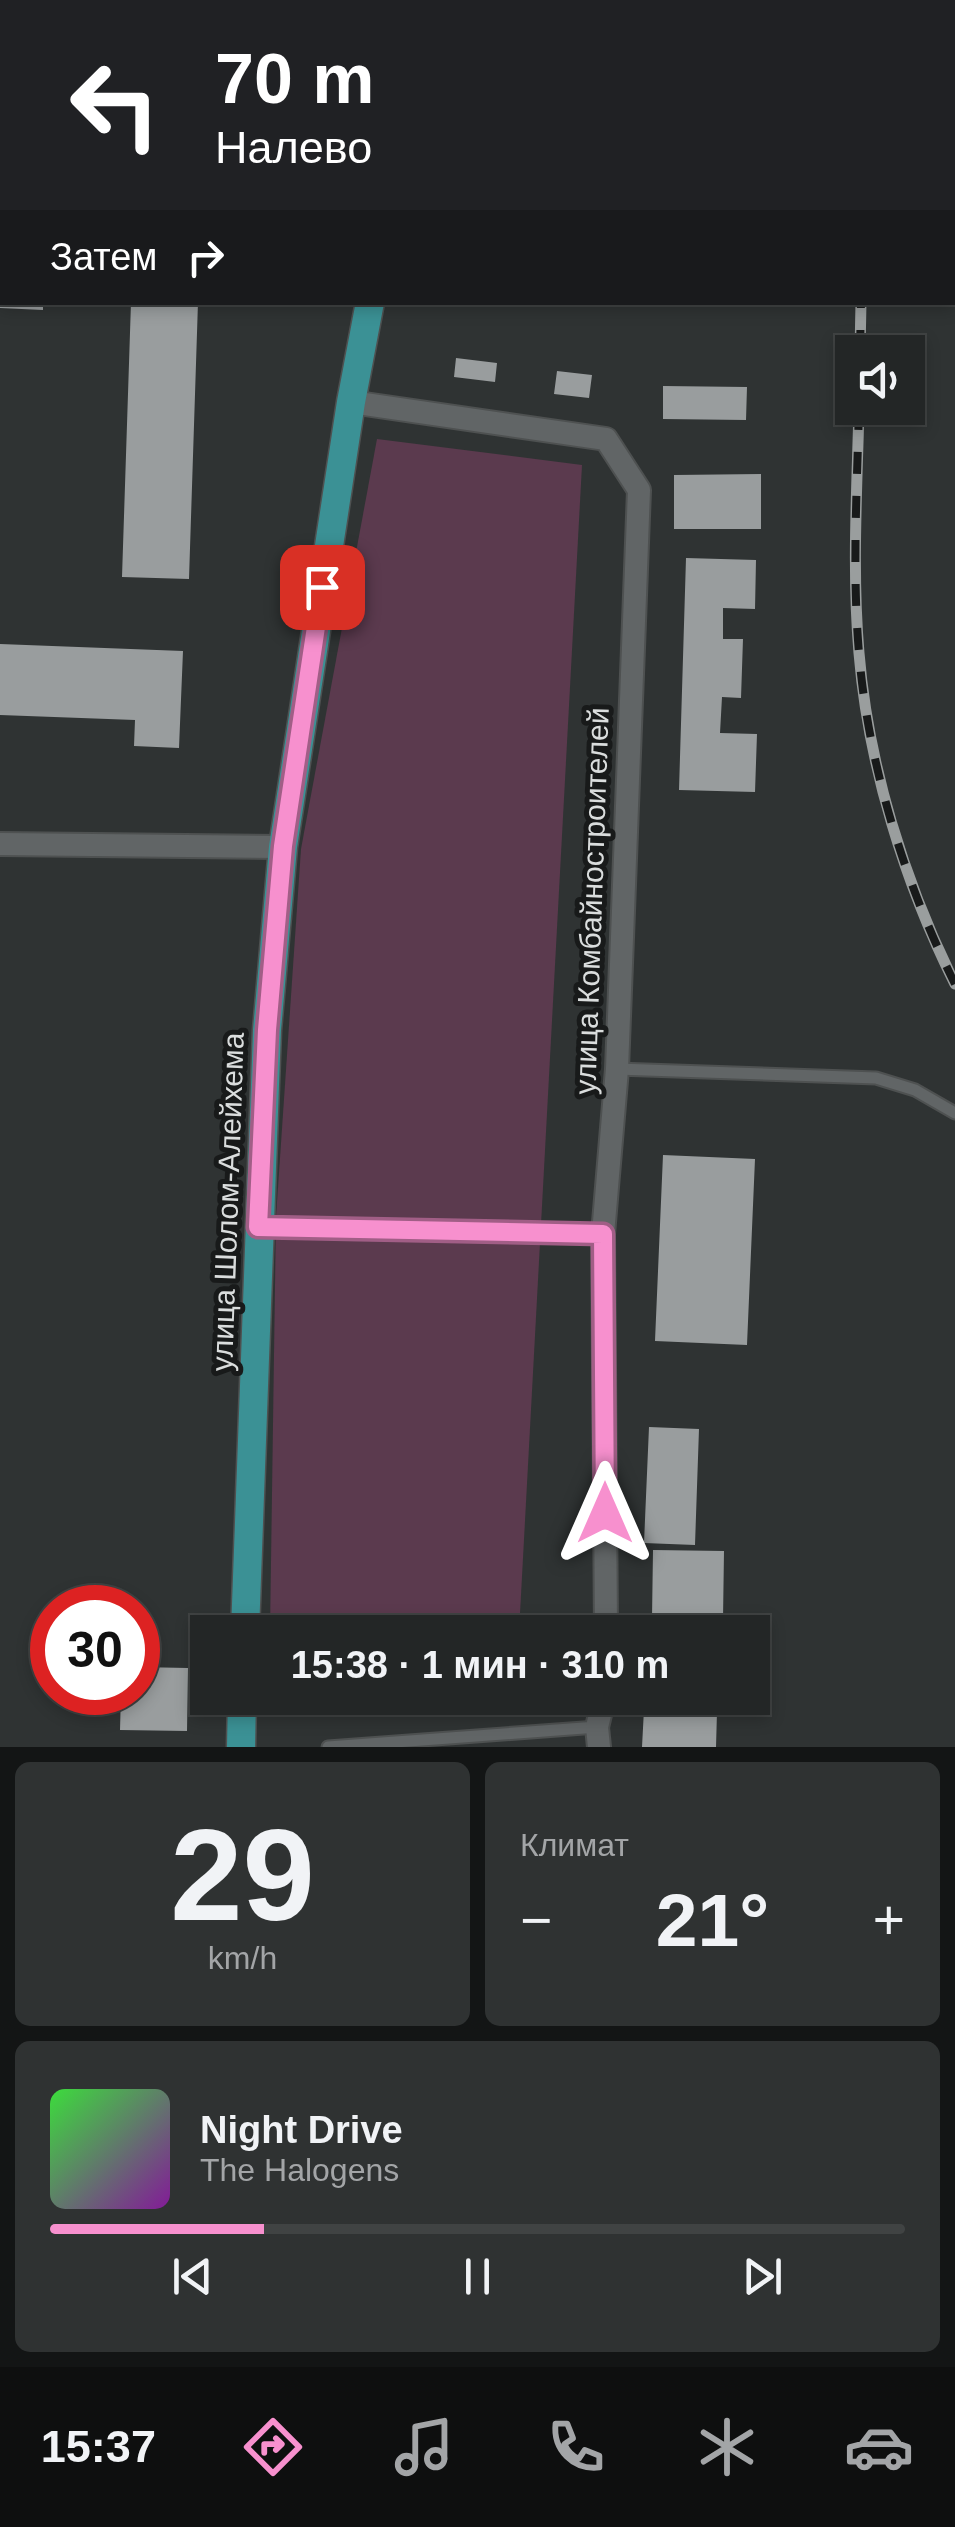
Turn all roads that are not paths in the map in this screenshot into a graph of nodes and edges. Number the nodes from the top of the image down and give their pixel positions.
1 (369, 305) edge
2 (350, 402) junction
3 (0, 844) edge
4 (283, 846) junction
5 (616, 1069) junction
6 (955, 1112) edge
7 (258, 1227) junction
8 (603, 1234) junction
9 (246, 1615) edge
10 (606, 1615) edge
11 (242, 1715) edge
12 (598, 1737) edge
13 (241, 1747) edge
14 (328, 1747) edge

1 - 2 main road, улица Шолом-Алейхема
2 - 4 main road, улица Шолом-Алейхема
2 - 5 street, улица Комбайностроителей
3 - 4 street
4 - 7 main road, улица Шолом-Алейхема
5 - 6 lane
5 - 8 street, улица Комбайностроителей
7 - 8 lane
7 - 9 main road, улица Шолом-Алейхема
8 - 10 street, улица Комбайностроителей
11 - 13 main road
12 - 14 lane

